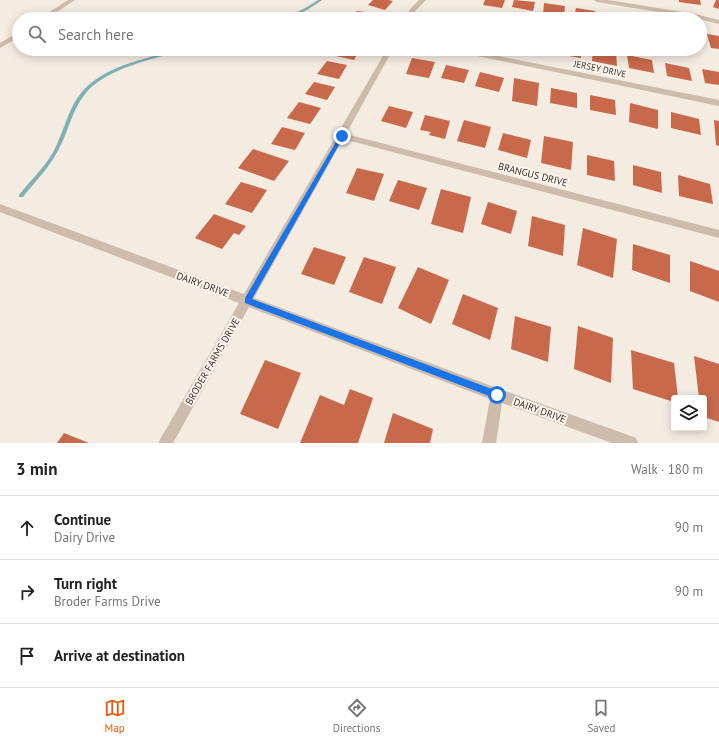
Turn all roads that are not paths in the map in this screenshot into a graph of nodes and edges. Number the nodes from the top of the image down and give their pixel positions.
1 (72, 0) edge
2 (423, 0) edge
3 (597, 0) edge
4 (53, 12) edge
5 (411, 12) edge
6 (670, 12) edge
7 (707, 19) edge
8 (719, 22) edge
9 (12, 38) edge
10 (0, 46) edge
11 (386, 56) edge
12 (487, 56) edge
13 (719, 103) edge
14 (342, 136) junction
15 (0, 208) edge
16 (719, 234) edge
17 (247, 300) junction
18 (497, 395) junction
19 (165, 443) edge
20 (489, 443) edge
21 (631, 443) edge

1 - 4 street
2 - 5 street
3 - 6 street
7 - 8 street
9 - 10 street
11 - 14 street, BRODER FARMS DRIVE
12 - 13 street, JERSEY DRIVE
14 - 16 street, BRANGUS DRIVE
14 - 17 street, BRODER FARMS DRIVE
15 - 17 street, DAIRY DRIVE
17 - 18 street, DAIRY DRIVE
17 - 19 street, BRODER FARMS DRIVE
18 - 20 street
18 - 21 street, DAIRY DRIVE

